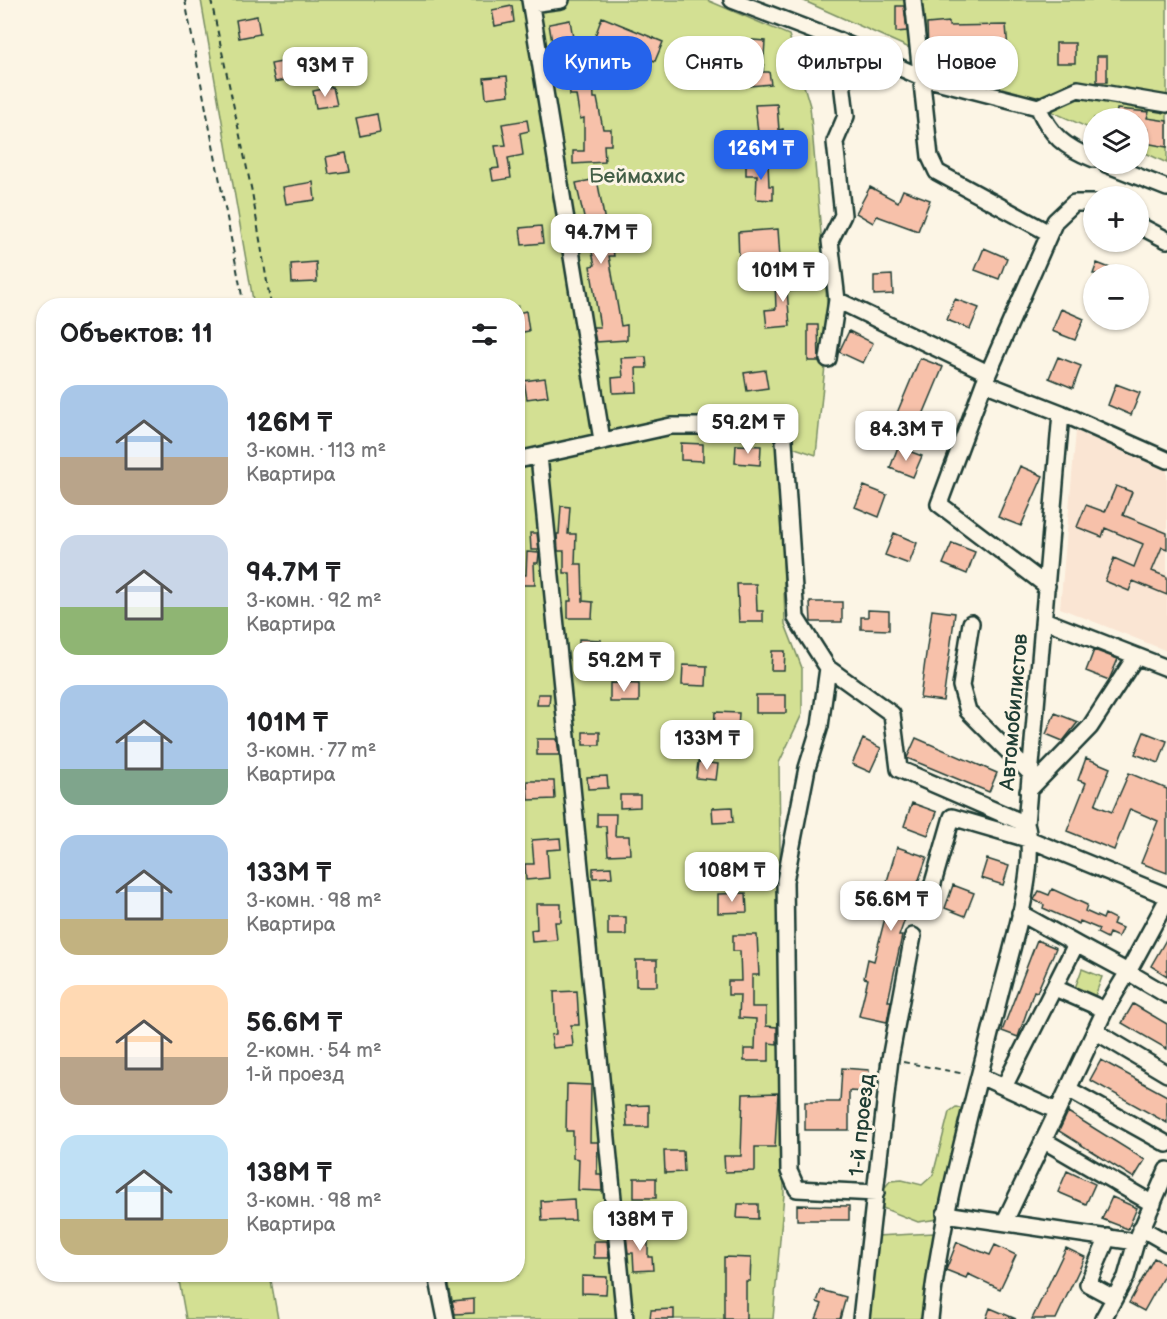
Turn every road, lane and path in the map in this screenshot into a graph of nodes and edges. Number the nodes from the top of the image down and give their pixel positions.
1 (185, 0) edge
2 (212, 0) edge
3 (561, 0) edge
4 (732, 0) edge
5 (913, 0) edge
6 (530, 2) edge
7 (826, 36) edge
8 (917, 36) edge
9 (843, 90) edge
10 (922, 90) edge
11 (972, 90) edge
12 (1167, 104) edge
13 (1038, 107) junction
14 (1083, 155) edge
15 (1131, 174) edge
16 (1167, 188) edge
17 (1083, 203) edge
18 (1052, 227) junction
19 (1149, 231) edge
20 (1167, 240) edge
21 (242, 298) edge
22 (270, 298) edge
23 (837, 300) junction
24 (828, 359) dead end
25 (986, 378) junction
26 (1061, 413) junction
27 (602, 440) junction
28 (539, 456) junction
29 (525, 459) edge
30 (1167, 460) edge
31 (1047, 586) junction
32 (1044, 620) junction
33 (971, 622) dead end
34 (1136, 656) junction
35 (828, 668) junction
36 (1167, 668) edge
37 (1030, 773) junction
38 (1028, 791) junction
39 (1026, 824) junction
40 (1031, 840) junction
41 (929, 897) dead end
42 (1167, 898) edge
43 (1020, 913) junction
44 (913, 936) dead end
45 (1076, 944) junction
46 (1128, 972) junction
47 (1054, 988) junction
48 (1167, 995) edge
49 (1105, 1010) junction
50 (1095, 1031) junction
51 (890, 1059) junction
52 (1167, 1074) edge
53 (980, 1077) junction
54 (1004, 1088) junction
55 (1068, 1089) junction
56 (1057, 1111) junction
57 (1043, 1140) junction
58 (1167, 1144) edge
59 (1167, 1170) edge
60 (876, 1193) junction
61 (1153, 1204) junction
62 (945, 1214) junction
63 (1005, 1221) junction
64 (1138, 1235) junction
65 (1108, 1237) junction
66 (1167, 1243) edge
67 (438, 1282) edge
68 (1114, 1298) junction
69 (446, 1319) edge
70 (625, 1319) edge
71 (861, 1319) edge
72 (930, 1319) edge
73 (1103, 1319) edge

1 - 21 path
2 - 22 path
3 - 6 street
4 - 7 street
5 - 8 street
6 - 27 street
9 - 23 street
10 - 18 street
11 - 13 street
12 - 13 street
13 - 14 street
15 - 16 street
17 - 18 street
18 - 25 street
19 - 20 street
23 - 24 street
23 - 25 street
25 - 26 street
25 - 31 street
26 - 30 street
26 - 31 street, Автомобилистов
27 - 28 street
27 - 35 street
28 - 29 street
28 - 70 street
31 - 32 street, Автомобилистов
32 - 34 street
32 - 37 street, Автомобилистов
33 - 37 street
34 - 36 street
34 - 38 street
35 - 39 street
35 - 60 street
37 - 38 street, Автомобилистов
38 - 39 street, Автомобилистов
39 - 40 street, Автомобилистов
40 - 41 street
40 - 42 street
40 - 43 street
42 - 46 street
43 - 45 street
43 - 53 street
44 - 51 street, 1-й проезд
45 - 46 street
45 - 47 street
46 - 48 street
46 - 49 street
47 - 49 street
47 - 54 street
49 - 50 street
50 - 52 street
50 - 55 street
51 - 53 path
51 - 60 street, 1-й проезд
53 - 54 street
53 - 62 street
54 - 56 street
55 - 56 street
55 - 58 street
56 - 57 street
57 - 61 street
57 - 63 street
59 - 61 street
60 - 71 street, 1-й проезд
61 - 64 street
62 - 63 street
62 - 72 street
63 - 65 street
64 - 65 street
64 - 66 street
64 - 68 street
65 - 68 street
67 - 69 street
68 - 73 street

